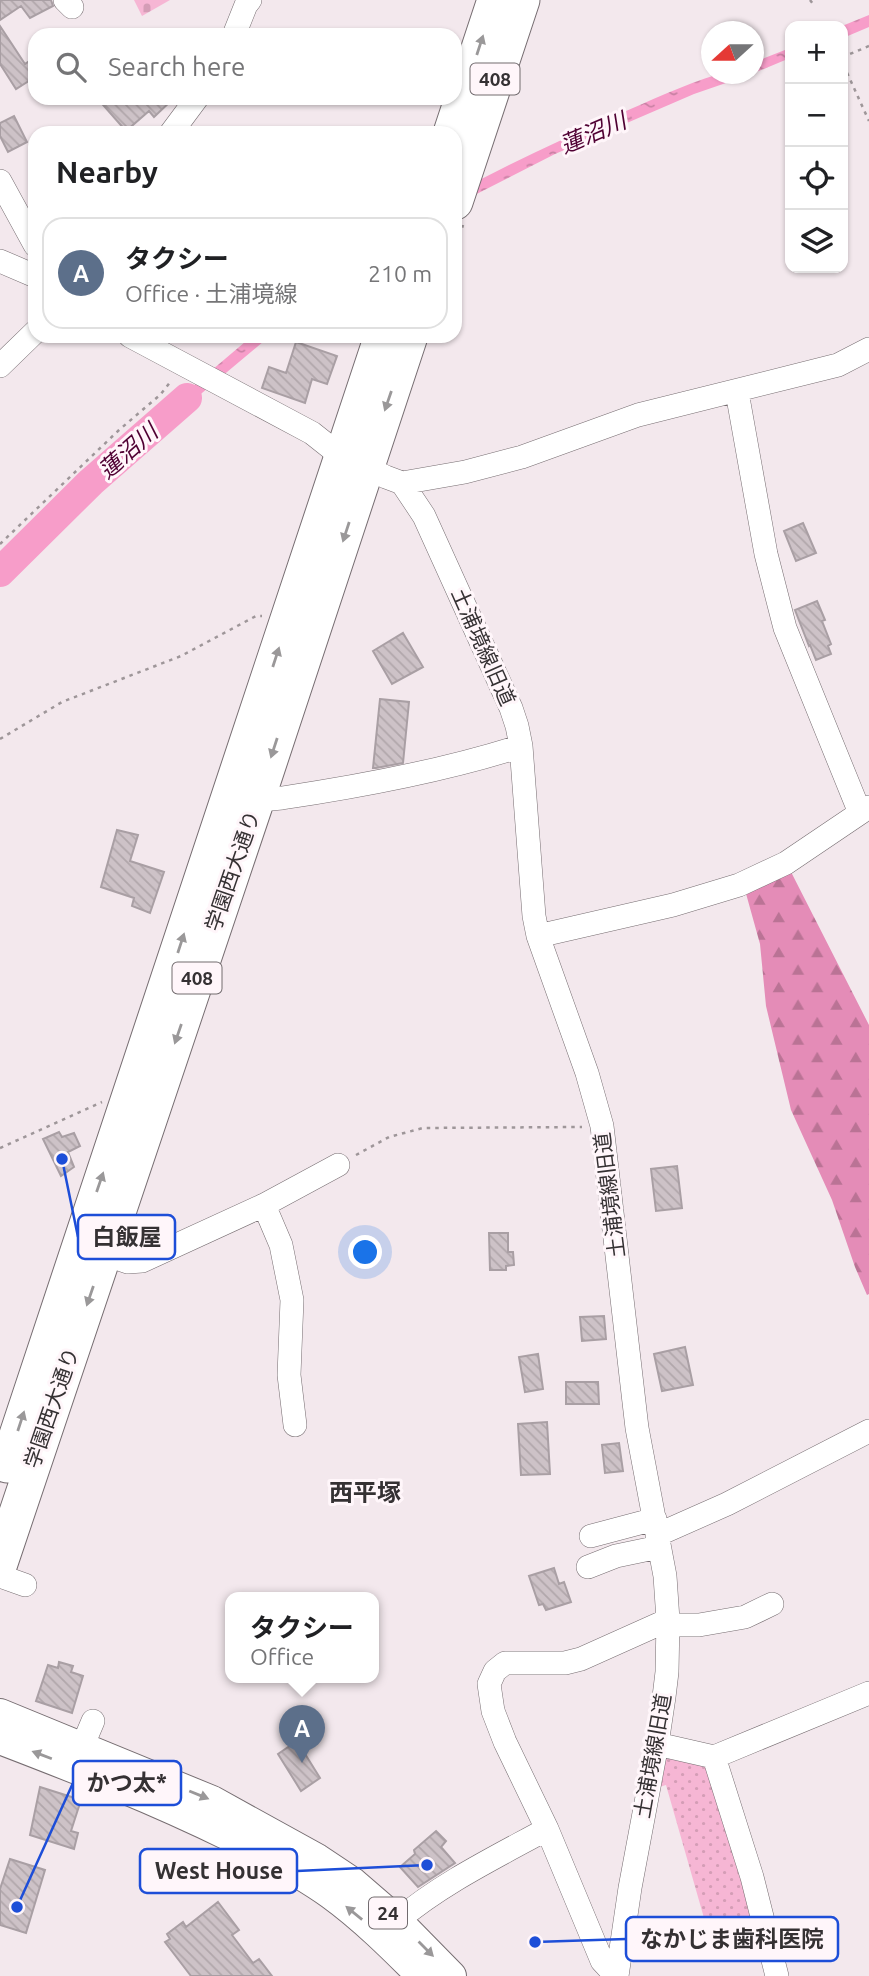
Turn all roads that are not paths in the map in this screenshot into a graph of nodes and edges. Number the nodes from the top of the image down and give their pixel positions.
1 (250, 0) edge
2 (495, 0) edge
3 (522, 0) edge
4 (237, 28) edge
5 (192, 105) edge
6 (176, 126) edge
7 (462, 138) edge
8 (462, 141) edge
9 (0, 181) edge
10 (28, 231) edge
11 (0, 261) edge
12 (28, 272) edge
13 (28, 339) edge
14 (143, 343) edge
15 (380, 343) edge
16 (407, 343) edge
17 (869, 349) edge
18 (0, 366) edge
19 (737, 392) junction
20 (354, 462) junction
21 (402, 483) junction
22 (521, 746) junction
23 (258, 796) junction
24 (864, 810) edge
25 (538, 936) junction
26 (338, 1165) road end
27 (264, 1205) junction
28 (104, 1254) junction
29 (295, 1425) dead end
30 (869, 1432) edge
31 (0, 1486) edge
32 (657, 1534) junction
33 (591, 1536) dead end
34 (588, 1567) dead end
35 (13, 1574) edge
36 (0, 1576) edge
37 (772, 1604) dead end
38 (668, 1622) junction
39 (869, 1693) edge
40 (0, 1714) edge
41 (0, 1739) edge
42 (657, 1744) junction
43 (713, 1757) junction
44 (547, 1829) junction
45 (397, 1920) junction
46 (422, 1976) edge
47 (451, 1976) edge
48 (617, 1976) edge
49 (777, 1976) edge

1 - 4 street
7 -> 2 highway, 408
3 - 8 highway, 408
5 - 6 street
9 - 10 street
11 - 12 street
13 - 18 street
14 - 20 street
15 - 20 highway, 学園西大通り / 408
16 -> 20 highway, 学園西大通り / 408
17 - 19 street
19 - 21 street
19 - 24 street
20 - 21 street
20 -> 23 highway, 学園西大通り / 408
31 -> 20 highway, 学園西大通り / 408
21 - 22 street, 土浦境線旧道
22 - 23 street
22 - 25 street, 土浦境線旧道
23 -> 28 highway, 学園西大通り / 408
24 - 25 street
25 - 32 street, 土浦境線旧道
26 - 27 street
27 - 28 street
27 - 29 street
28 -> 35 highway, 学園西大通り / 408
30 - 32 street
32 - 33 street
32 - 34 street
32 - 38 street, 土浦境線旧道
35 - 36 street
37 - 38 street
38 - 42 street, 土浦境線旧道
38 - 44 street
39 - 43 street
40 -> 45 main road, 24
46 -> 41 main road, 24
42 - 43 street
42 - 48 street, 土浦境線旧道
43 - 49 street
44 - 45 street
44 - 48 street
45 -> 47 main road, 24

